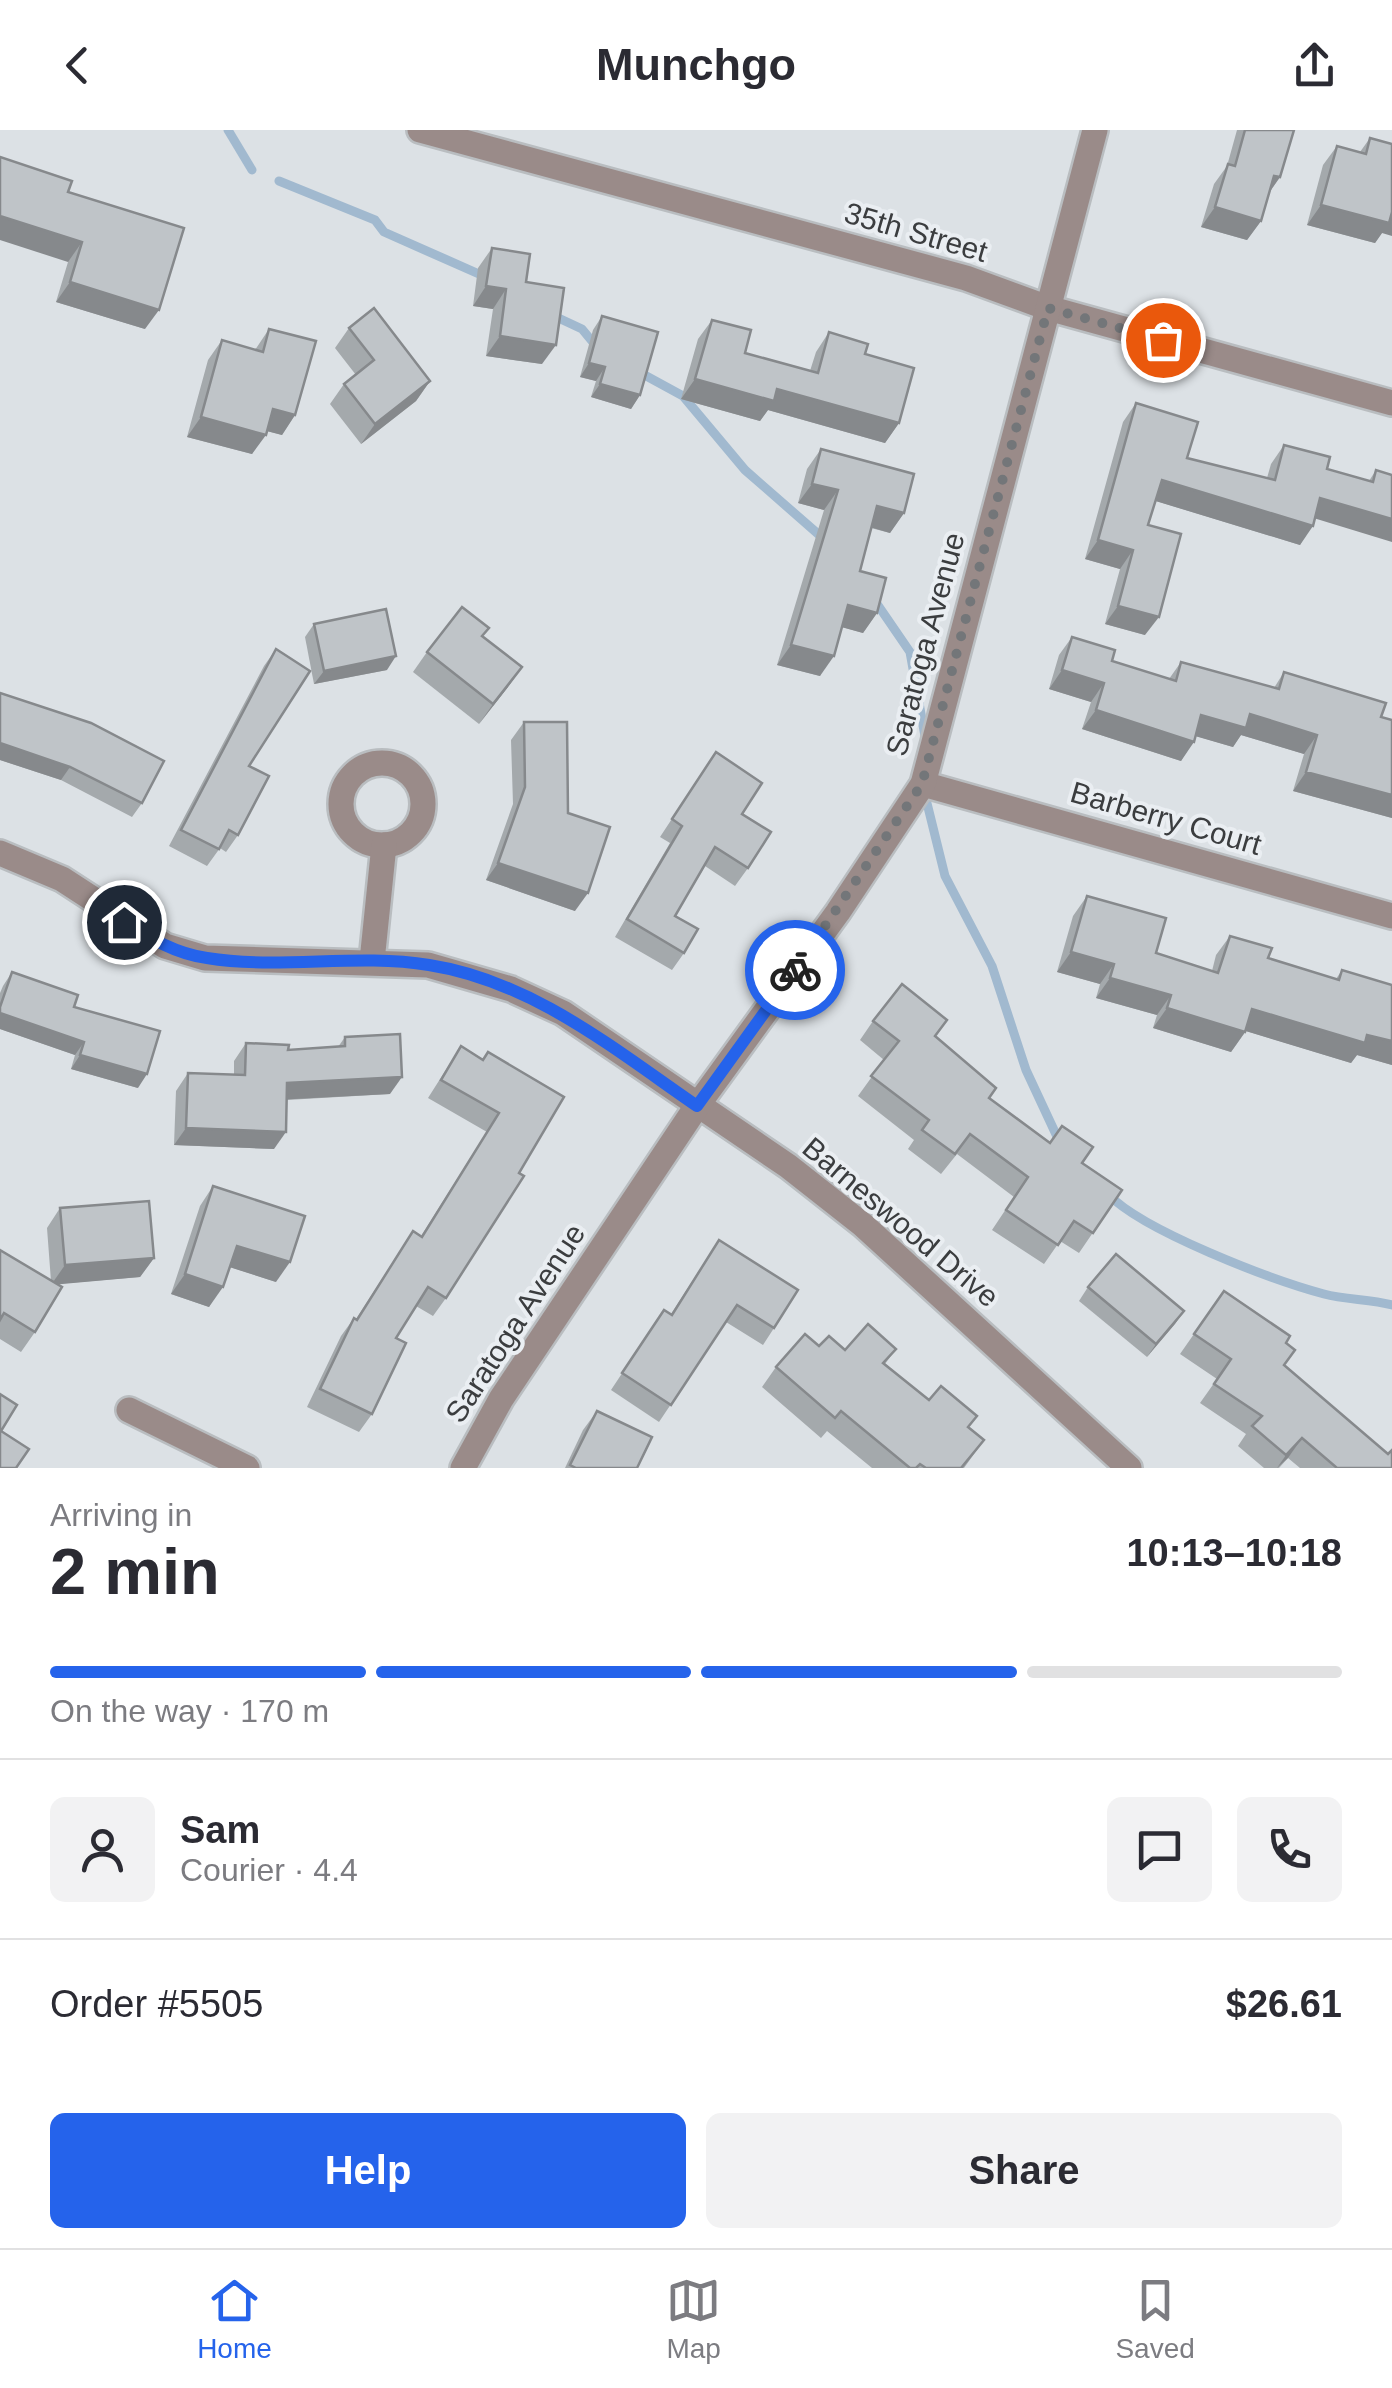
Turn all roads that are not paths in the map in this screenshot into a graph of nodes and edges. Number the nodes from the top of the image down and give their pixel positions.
1 (420, 130) edge
2 (1095, 130) edge
3 (1048, 308) junction
4 (1392, 403) edge
5 (922, 784) junction
6 (384, 845) dead end
7 (0, 853) edge
8 (1392, 916) edge
9 (372, 961) junction
10 (697, 1106) junction
11 (129, 1410) dead end
12 (247, 1468) edge
13 (463, 1468) edge
14 (1129, 1468) edge

1 - 3 street, 35th Street
2 - 3 street, Saratoga Avenue
3 - 4 street, 35th Street
3 - 5 street, Saratoga Avenue
5 - 8 street, Barberry Court
5 - 10 street, Saratoga Avenue
6 - 9 street
7 - 9 street, Barneswood Drive
9 - 10 street, Barneswood Drive
10 - 13 street, Saratoga Avenue
10 - 14 street, Barneswood Drive
11 - 12 street

